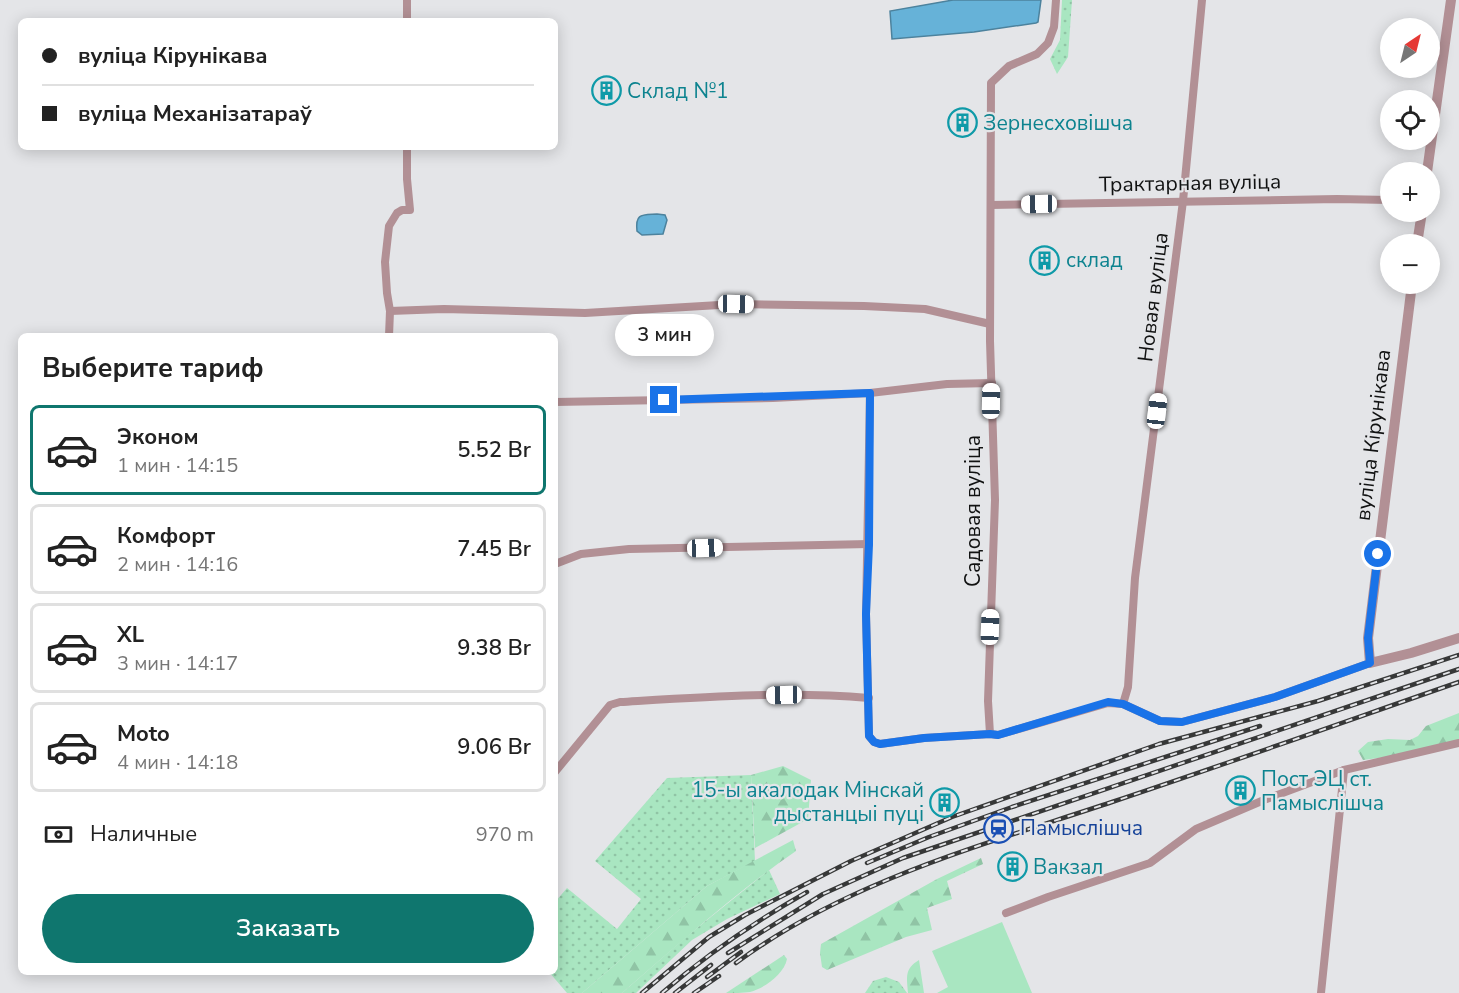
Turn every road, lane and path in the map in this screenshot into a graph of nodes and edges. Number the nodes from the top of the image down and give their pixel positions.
1 (407, 0) edge
2 (1056, 0) edge
3 (1202, 0) edge
4 (1450, 0) edge
5 (407, 18) edge
6 (407, 150) edge
7 (1428, 162) edge
8 (1380, 200) edge
9 (1183, 201) junction
10 (991, 205) junction
11 (1411, 294) edge
12 (390, 311) junction
13 (990, 324) junction
14 (389, 333) edge
15 (992, 382) junction
16 (870, 393) junction
17 (558, 402) edge
18 (869, 544) junction
19 (558, 563) edge
20 (1459, 638) edge
21 (1370, 663) junction
22 (869, 698) junction
23 (1123, 704) junction
24 (990, 734) junction
25 (1459, 743) edge
26 (558, 768) edge
27 (1344, 770) junction
28 (1006, 913) dead end
29 (1321, 993) edge

1 - 5 street
2 - 10 street, Садовая вуліца
3 - 9 street, Новая вуліца
4 - 7 street
6 - 12 street
8 - 9 street, Трактарная вуліца
9 - 10 street, Трактарная вуліца
9 - 23 street, Новая вуліца
10 - 13 street, Садовая вуліца
11 - 21 street, вуліца Кірунікава
12 - 13 street
12 - 14 street
13 - 15 street, Садовая вуліца
15 - 16 street
15 - 24 street, Садовая вуліца
16 - 17 street
16 - 18 street
18 - 19 street
18 - 22 street
20 - 21 street
21 - 23 street
22 - 24 street
22 - 26 street
23 - 24 street
25 - 27 street
27 - 28 street
27 - 29 street

